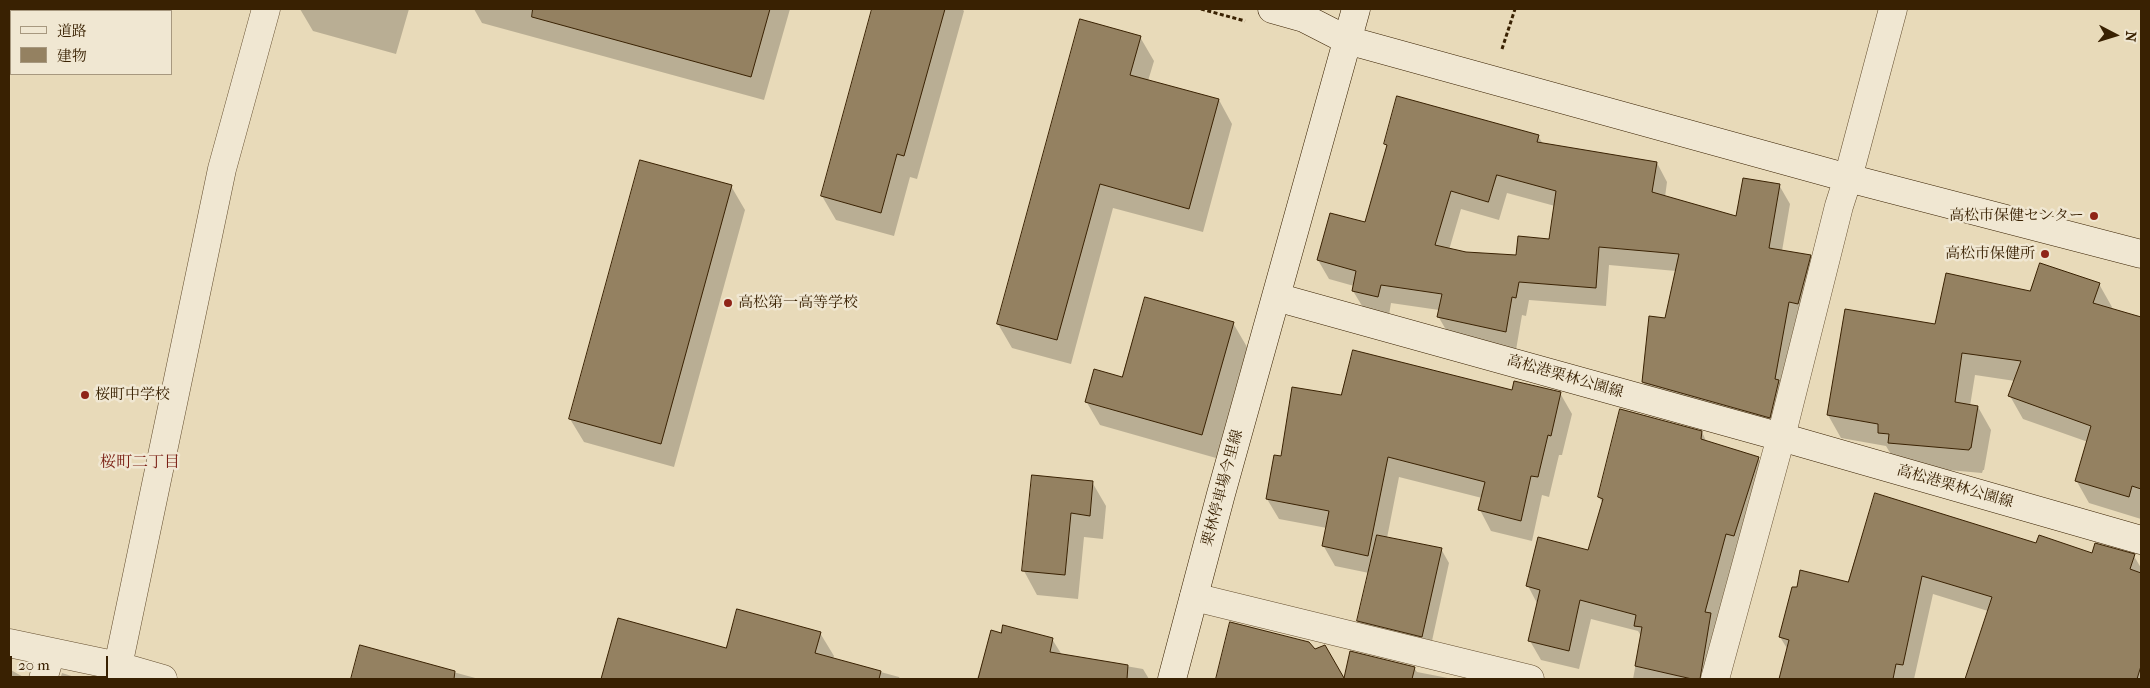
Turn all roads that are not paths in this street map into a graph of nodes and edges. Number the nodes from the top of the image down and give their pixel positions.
1 (266, 9) edge
2 (1272, 9) edge
3 (1356, 9) edge
4 (1893, 9) edge
5 (1347, 40) junction
6 (1848, 178) junction
7 (2141, 254) edge
8 (1276, 297) junction
9 (1781, 437) junction
10 (2141, 540) edge
11 (1194, 597) junction
12 (9, 643) edge
13 (52, 653) junction
14 (118, 666) junction
15 (42, 679) edge
16 (163, 679) edge
17 (1172, 679) edge
18 (1530, 679) edge
19 (1715, 679) edge

1 - 14 street
2 - 5 street
3 - 5 street
4 - 6 street
5 - 6 street
5 - 8 street
6 - 7 street
6 - 9 street
8 - 9 street, 高松港栗林公園線
8 - 11 street, 栗林停車場今里線
9 - 10 street, 高松港栗林公園線
9 - 19 street
11 - 17 street, 栗林停車場今里線
11 - 18 street
12 - 13 street
13 - 14 street
13 - 15 street
14 - 16 street

